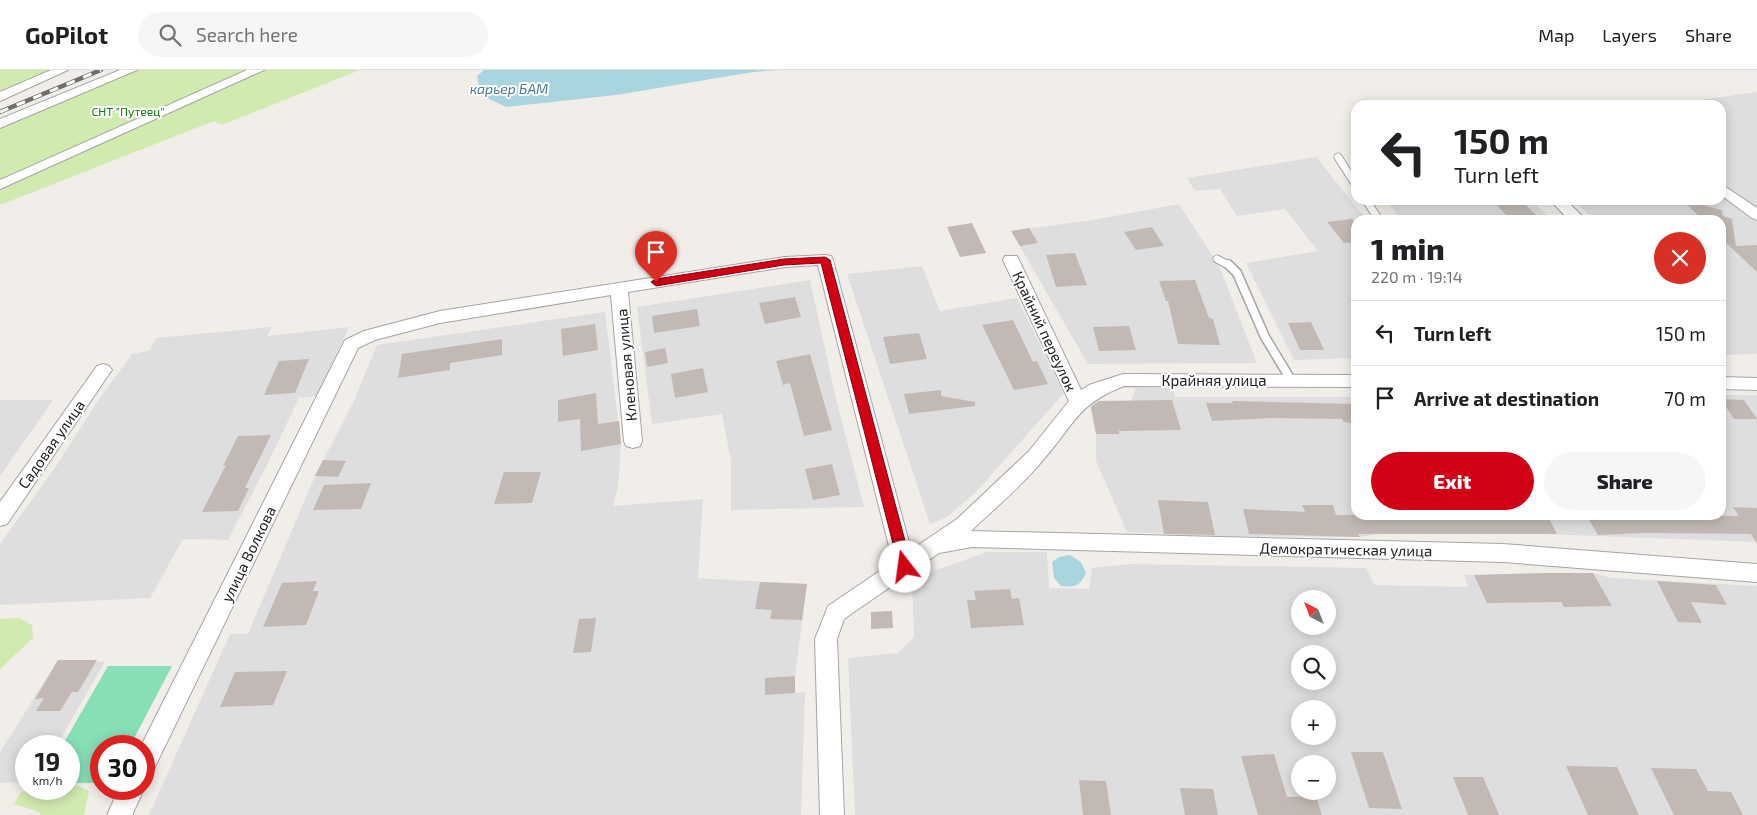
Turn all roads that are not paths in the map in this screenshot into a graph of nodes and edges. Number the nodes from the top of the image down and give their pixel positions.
1 (62, 70) edge
2 (131, 70) edge
3 (258, 70) edge
4 (0, 97) edge
5 (0, 124) edge
6 (1338, 157) dead end
7 (1351, 177) edge
8 (0, 185) edge
9 (1726, 192) edge
10 (1562, 205) edge
11 (1573, 215) edge
12 (1757, 215) edge
13 (1217, 259) dead end
14 (1011, 260) dead end
15 (620, 288) junction
16 (103, 370) dead end
17 (1291, 380) junction
18 (1351, 381) edge
19 (1726, 383) edge
20 (1757, 384) edge
21 (1078, 402) junction
22 (633, 441) dead end
23 (0, 518) edge
24 (936, 545) junction
25 (905, 567) junction
26 (1757, 574) edge
27 (155, 742) edge
28 (126, 800) edge
29 (119, 815) edge
30 (832, 815) edge

1 - 4 street
2 - 5 street
3 - 8 street
6 - 7 lane
9 - 12 street
10 - 11 street
13 - 17 lane
14 - 21 street, Крайний переулок
15 - 22 street, Кленовая улица
15 - 25 street
15 - 27 street, улица Волкова
16 - 23 street, Садовая улица
17 - 18 street, Крайняя улица
17 - 21 street, Крайняя улица
19 - 20 street
21 - 24 street, Крайняя улица
24 - 25 street, Крайняя улица
24 - 26 street, Демократическая улица
25 - 30 street, Крайняя улица
28 - 29 street

